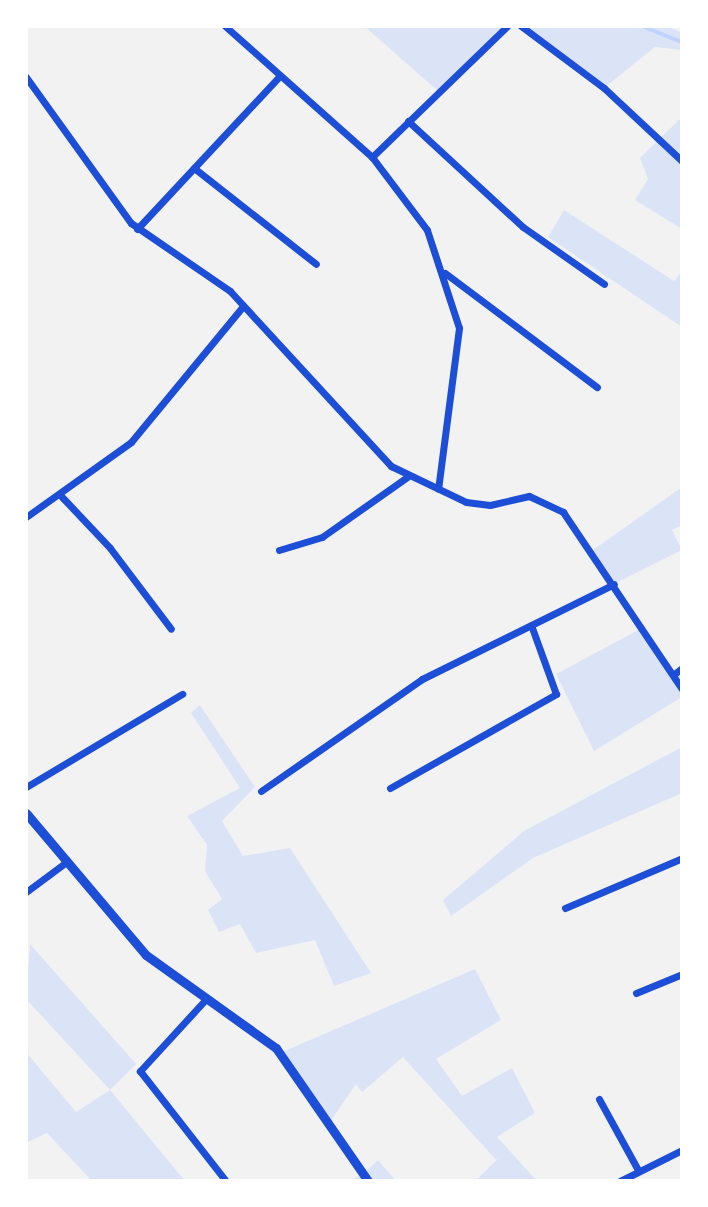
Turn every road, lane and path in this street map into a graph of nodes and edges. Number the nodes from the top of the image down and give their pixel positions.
1 (225, 26) edge
2 (507, 26) edge
3 (521, 26) edge
4 (28, 78) edge
5 (278, 78) junction
6 (408, 121) junction
7 (372, 158) junction
8 (682, 162) edge
9 (194, 168) junction
10 (137, 229) junction
11 (316, 264) dead end
12 (444, 272) junction
13 (604, 284) dead end
14 (243, 306) junction
15 (597, 387) dead end
16 (407, 477) junction
17 (438, 489) junction
18 (62, 497) junction
19 (26, 517) edge
20 (279, 550) dead end
21 (614, 584) junction
22 (531, 625) junction
23 (171, 629) dead end
24 (682, 668) edge
25 (673, 675) junction
26 (682, 689) edge
27 (182, 694) dead end
28 (26, 787) edge
29 (390, 788) dead end
30 (261, 791) dead end
31 (26, 813) edge
32 (682, 858) edge
33 (65, 863) junction
34 (26, 892) edge
35 (565, 908) dead end
36 (682, 974) edge
37 (636, 993) dead end
38 (206, 999) junction
39 (599, 1099) dead end
40 (682, 1150) edge
41 (638, 1170) junction
42 (226, 1181) edge
43 (368, 1181) edge
44 (620, 1181) edge

1 - 5 street
2 - 6 street
3 - 8 street
4 - 10 street
5 - 7 street
5 - 9 street
6 - 7 street
6 - 13 street
7 - 12 street
9 - 10 street
9 - 11 street
10 - 14 street
12 - 15 street
12 - 17 street
14 - 16 street
14 - 18 street
16 - 17 street
16 - 20 street
17 - 21 street
18 - 19 street
18 - 23 street
21 - 22 street
21 - 25 street
22 - 29 street
22 - 30 street
24 - 25 street
25 - 26 street
27 - 28 street
31 - 33 street
32 - 35 street
33 - 34 street
33 - 38 street
36 - 37 street
38 - 42 street
38 - 43 street
39 - 41 street
40 - 41 street
41 - 44 street

